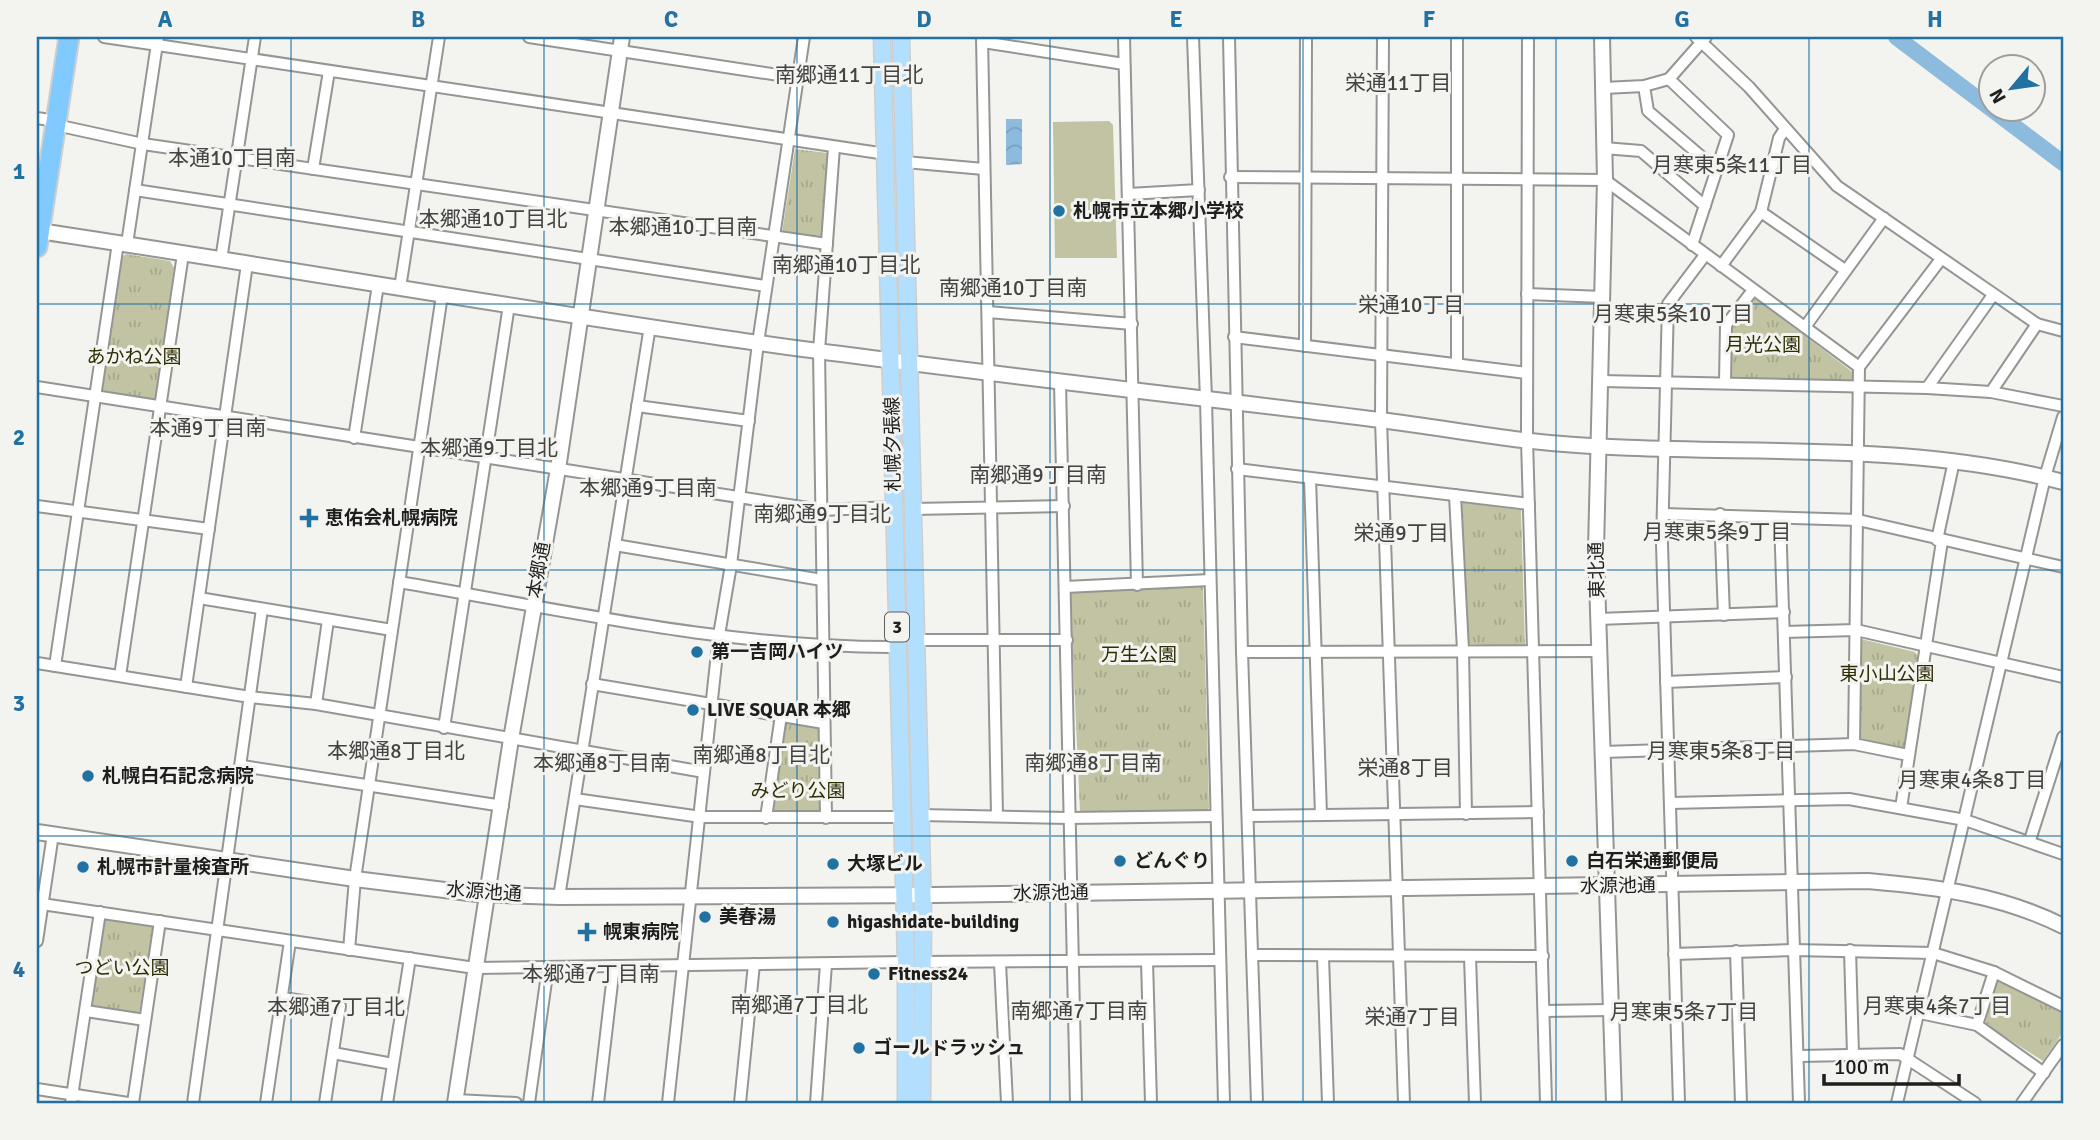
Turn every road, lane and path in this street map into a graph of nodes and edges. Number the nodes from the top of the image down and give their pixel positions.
1 (69, 37) edge
2 (104, 37) edge
3 (255, 37) edge
4 (439, 37) edge
5 (529, 37) edge
6 (804, 37) edge
7 (882, 37) edge
8 (901, 37) edge
9 (1124, 37) edge
10 (1194, 37) edge
11 (1229, 37) edge
12 (1306, 37) edge
13 (1383, 37) edge
14 (1457, 37) edge
15 (1528, 37) edge
16 (1602, 37) edge
17 (1701, 38) edge
18 (982, 39) edge
19 (158, 41) edge
20 (621, 43) edge
21 (253, 59) junction
22 (1124, 64) junction
23 (329, 71) junction
24 (798, 78) junction
25 (1669, 79) junction
26 (1644, 86) junction
27 (431, 87) junction
28 (1604, 88) junction
29 (611, 113) junction
30 (50, 121) edge
31 (1785, 129) junction
32 (788, 141) junction
33 (143, 144) junction
34 (834, 147) junction
35 (1605, 148) junction
36 (886, 154) junction
37 (238, 158) junction
38 (905, 162) junction
39 (313, 169) junction
40 (984, 169) junction
41 (1717, 170) junction
42 (1230, 177) junction
43 (1306, 178) junction
44 (1382, 178) junction
45 (1457, 178) junction
46 (1527, 179) junction
47 (1605, 180) junction
48 (415, 184) junction
49 (135, 190) junction
50 (1199, 190) junction
51 (1128, 194) junction
52 (231, 205) junction
53 (1705, 206) junction
54 (596, 211) junction
55 (1761, 212) junction
56 (1884, 218) junction
57 (408, 232) junction
58 (774, 237) junction
59 (37, 241) edge
60 (122, 244) junction
61 (827, 244) junction
62 (1692, 246) junction
63 (183, 254) junction
64 (1705, 255) junction
65 (589, 258) junction
66 (1941, 259) junction
67 (221, 260) junction
68 (247, 264) junction
69 (1721, 266) junction
70 (1845, 270) junction
71 (378, 285) junction
72 (766, 286) junction
73 (400, 288) junction
74 (1753, 290) junction
75 (1527, 294) junction
76 (442, 295) junction
77 (1993, 295) junction
78 (1603, 298) junction
79 (509, 305) junction
80 (988, 312) junction
81 (579, 315) junction
82 (1132, 324) junction
83 (2037, 324) junction
84 (650, 327) junction
85 (1805, 327) junction
86 (2063, 331) edge
87 (1234, 337) junction
88 (758, 343) junction
89 (1305, 346) junction
90 (819, 351) junction
91 (1382, 355) junction
92 (891, 360) junction
93 (1457, 363) junction
94 (910, 364) junction
95 (1859, 367) junction
96 (1527, 373) junction
97 (990, 374) junction
98 (1601, 381) junction
99 (1667, 381) junction
100 (1725, 382) junction
101 (1060, 383) junction
102 (37, 387) edge
103 (1861, 387) junction
104 (1927, 388) junction
105 (1133, 392) junction
106 (1991, 392) junction
107 (95, 397) junction
108 (1211, 401) junction
109 (1234, 404) junction
110 (637, 406) junction
111 (2063, 406) edge
112 (159, 408) junction
113 (2063, 417) edge
114 (225, 419) junction
115 (1381, 420) junction
116 (749, 421) junction
117 (354, 438) junction
118 (1527, 440) junction
119 (1600, 445) junction
120 (419, 448) junction
121 (1665, 448) junction
122 (1860, 453) junction
123 (484, 458) junction
124 (1954, 461) junction
125 (558, 469) junction
126 (1237, 469) junction
127 (2045, 477) junction
128 (1310, 478) junction
129 (625, 479) junction
130 (2063, 482) edge
131 (1384, 486) junction
132 (1455, 495) junction
133 (740, 496) junction
134 (1529, 504) junction
135 (37, 506) edge
136 (1064, 506) junction
137 (893, 507) junction
138 (992, 507) junction
139 (913, 509) junction
140 (821, 510) junction
141 (79, 512) junction
142 (1663, 514) junction
143 (1720, 514) junction
144 (1780, 518) junction
145 (142, 520) junction
146 (1858, 520) junction
147 (209, 529) junction
148 (1940, 540) junction
149 (615, 545) junction
150 (2026, 558) junction
151 (731, 565) junction
152 (2063, 567) edge
153 (822, 580) junction
154 (1210, 580) junction
155 (399, 582) junction
156 (1137, 584) junction
157 (1065, 587) junction
158 (465, 593) junction
159 (199, 598) junction
160 (533, 605) junction
161 (262, 609) junction
162 (1784, 612) junction
163 (1724, 615) junction
164 (603, 616) junction
165 (1663, 617) junction
166 (1598, 619) junction
167 (328, 620) junction
168 (392, 630) junction
169 (1856, 630) junction
170 (1784, 632) junction
171 (719, 635) junction
172 (916, 640) junction
173 (1067, 640) junction
174 (994, 642) junction
175 (823, 647) junction
176 (897, 647) junction
177 (1926, 647) junction
178 (1388, 650) junction
179 (1463, 650) junction
180 (1314, 651) junction
181 (1599, 651) junction
182 (1242, 652) junction
183 (1534, 652) junction
184 (37, 663) edge
185 (2002, 664) junction
186 (55, 666) junction
187 (120, 677) junction
188 (1786, 677) junction
189 (2063, 677) edge
190 (1666, 682) junction
191 (592, 684) junction
192 (187, 687) junction
193 (250, 697) junction
194 (316, 704) junction
195 (711, 704) junction
196 (381, 715) junction
197 (780, 715) junction
198 (824, 723) junction
199 (444, 728) junction
200 (2063, 737) edge
201 (511, 739) junction
202 (1854, 744) junction
203 (1789, 745) junction
204 (1668, 749) junction
205 (582, 752) junction
206 (1604, 752) junction
207 (1908, 755) junction
208 (242, 766) junction
209 (704, 772) junction
210 (371, 784) junction
211 (575, 799) junction
212 (1791, 800) junction
213 (1670, 803) junction
214 (503, 806) junction
215 (1901, 808) junction
216 (1538, 812) junction
217 (1393, 813) junction
218 (1466, 814) junction
219 (920, 815) junction
220 (1321, 815) junction
221 (997, 816) junction
222 (1216, 816) junction
223 (1248, 816) junction
224 (701, 817) junction
225 (901, 817) junction
226 (766, 818) junction
227 (826, 818) junction
228 (1069, 818) junction
229 (1965, 820) junction
230 (37, 832) edge
231 (53, 834) junction
232 (2030, 840) junction
233 (2063, 854) edge
234 (229, 858) junction
235 (355, 879) junction
236 (1794, 883) junction
237 (1672, 885) junction
238 (1541, 886) junction
239 (1396, 887) junction
240 (1608, 887) junction
241 (1950, 889) junction
242 (1224, 890) junction
243 (1248, 891) junction
244 (1071, 893) junction
245 (902, 894) junction
246 (488, 895) junction
247 (921, 895) junction
248 (691, 896) junction
249 (559, 897) junction
250 (42, 904) junction
251 (100, 912) junction
252 (160, 921) junction
253 (2063, 926) edge
254 (220, 929) junction
255 (37, 941) edge
256 (290, 941) junction
257 (349, 950) junction
258 (1794, 950) junction
259 (1850, 950) junction
260 (1736, 951) junction
261 (1933, 953) junction
262 (1674, 954) junction
263 (1252, 955) junction
264 (1543, 956) junction
265 (1323, 957) junction
266 (1398, 957) junction
267 (1470, 957) junction
268 (410, 958) junction
269 (1219, 960) junction
270 (1147, 961) junction
271 (906, 962) junction
272 (923, 962) junction
273 (1072, 962) junction
274 (1000, 963) junction
275 (754, 964) junction
276 (826, 964) junction
277 (682, 965) junction
278 (614, 966) junction
279 (548, 967) junction
280 (475, 968) junction
281 (1994, 972) junction
282 (282, 998) junction
283 (2063, 1006) edge
284 (1675, 1009) junction
285 (86, 1011) junction
286 (1544, 1011) junction
287 (1611, 1012) junction
288 (1920, 1013) junction
289 (145, 1020) junction
290 (1977, 1025) junction
291 (2063, 1045) edge
292 (333, 1054) junction
293 (1853, 1054) junction
294 (1799, 1056) junction
295 (1909, 1059) junction
296 (393, 1064) junction
297 (2044, 1073) junction
298 (37, 1089) edge
299 (71, 1099) edge
300 (456, 1102) edge
301 (131, 1103) edge
302 (193, 1103) edge
303 (265, 1103) edge
304 (325, 1103) edge
305 (387, 1103) edge
306 (516, 1103) edge
307 (530, 1103) edge
308 (598, 1103) edge
309 (668, 1103) edge
310 (740, 1103) edge
311 (816, 1103) edge
312 (906, 1103) edge
313 (922, 1103) edge
314 (1007, 1103) edge
315 (1076, 1103) edge
316 (1151, 1103) edge
317 (1224, 1103) edge
318 (1257, 1103) edge
319 (1328, 1103) edge
320 (1404, 1103) edge
321 (1475, 1103) edge
322 (1546, 1103) edge
323 (1614, 1103) edge
324 (1679, 1103) edge
325 (1741, 1103) edge
326 (1799, 1103) edge
327 (1897, 1103) edge
328 (1975, 1103) edge
329 (2022, 1103) edge

1 - 30 highway
2 - 19 street
3 - 21 street
4 - 27 street
5 - 20 street
6 - 24 street
7 - 36 main road, 札幌夕張線 / 3
8 - 38 main road, 札幌夕張線 / 3
9 - 22 street
10 - 50 street
11 - 42 street
12 - 43 street
13 - 44 street
14 - 45 street
15 - 46 street
16 - 28 street, 東北通
17 - 25 street
17 - 31 street
18 - 22 street
18 - 40 street
19 - 21 street
19 - 33 street
20 - 24 street
20 - 29 street, 本郷通
21 - 23 street
21 - 37 street
22 - 51 street
23 - 27 street
23 - 39 street
24 - 32 street
25 - 26 street
25 - 41 street
26 - 28 street
26 - 41 street
27 - 29 street
27 - 48 street
28 - 35 street, 東北通
29 - 32 street
29 - 54 street, 本郷通
30 - 33 street
30 - 59 highway
31 - 55 street
31 - 56 street
32 - 34 street
32 - 58 street
33 - 37 street
33 - 49 street
34 - 36 street
34 - 61 street
35 - 47 street, 東北通
35 - 53 street
36 - 92 main road, 札幌夕張線 / 3
37 - 39 street
37 - 52 street
38 - 40 street
38 - 94 main road, 札幌夕張線 / 3
39 - 48 street
40 - 80 street
41 - 53 street
42 - 43 street
42 - 87 street
43 - 44 street
43 - 89 street
44 - 45 street
44 - 91 street
45 - 46 street
45 - 93 street
46 - 47 street
46 - 75 street
47 - 62 street
47 - 78 street, 東北通
48 - 54 street
48 - 57 street
49 - 52 street
49 - 60 street
50 - 51 street
50 - 108 street
51 - 82 street
52 - 57 street
52 - 67 street
53 - 62 street
54 - 58 street
54 - 65 street, 本郷通
55 - 69 street
55 - 70 street
56 - 66 street
56 - 70 street
57 - 65 street
57 - 73 street
58 - 61 street
58 - 72 street
59 - 60 street
60 - 63 street
60 - 107 street
61 - 90 street
62 - 64 street
63 - 67 street
63 - 112 street
64 - 69 street
64 - 99 street
65 - 72 street
65 - 81 street, 本郷通
66 - 77 street
66 - 95 street
67 - 68 street
68 - 71 street
68 - 114 street
69 - 74 street
70 - 85 street
71 - 73 street
71 - 117 street
72 - 88 street
73 - 76 street
74 - 85 street
74 - 100 street
75 - 78 street
75 - 96 street
76 - 79 street
76 - 120 street
77 - 83 street
77 - 104 street
78 - 98 street, 東北通
79 - 81 street
79 - 123 street
80 - 82 street
80 - 97 street
81 - 84 street
81 - 125 street, 本郷通
82 - 105 street
83 - 86 street
83 - 106 street
84 - 88 street
84 - 110 street
85 - 95 street
87 - 89 street
87 - 109 street
88 - 90 street
88 - 116 street
89 - 91 street
90 - 92 street
90 - 140 street
91 - 93 street
91 - 115 street
92 - 94 street
92 - 137 main road, 札幌夕張線 / 3
93 - 96 street
94 - 97 street
94 - 139 main road, 札幌夕張線 / 3
95 - 103 street
96 - 118 street
97 - 101 street
97 - 138 street
98 - 99 street
98 - 119 street, 東北通
99 - 100 street
99 - 121 street
100 - 103 street
101 - 105 street
101 - 136 street
102 - 107 street
103 - 104 street
103 - 122 street
104 - 106 street
105 - 108 street
105 - 156 street
106 - 111 street
107 - 112 street
107 - 141 street
108 - 109 street
108 - 154 street
109 - 115 street
109 - 126 street
110 - 116 street
110 - 129 street
112 - 114 street
112 - 145 street
113 - 127 street
114 - 117 street
114 - 147 street
115 - 118 street
115 - 131 street
116 - 133 street
117 - 120 street
118 - 119 street
118 - 134 street
119 - 121 street
119 - 166 street, 東北通
120 - 123 street
120 - 155 street
121 - 122 street
121 - 142 street
122 - 124 street
122 - 146 street
123 - 125 street
123 - 158 street
124 - 127 street
124 - 148 street
125 - 129 street
125 - 160 street, 本郷通
126 - 128 street
126 - 182 street
127 - 130 street
127 - 150 street
128 - 131 street
128 - 180 street
129 - 133 street
129 - 149 street
131 - 132 street
131 - 178 street
132 - 134 street
132 - 179 street
133 - 140 street
133 - 151 street
134 - 183 street
135 - 141 street
136 - 138 street
136 - 157 street
137 - 140 street
137 - 176 main road, 札幌夕張線 / 3
138 - 139 street
138 - 174 street
139 - 172 main road, 札幌夕張線 / 3
140 - 153 street
141 - 145 street
141 - 186 street
142 - 143 street
142 - 165 street
143 - 144 street
143 - 163 street
144 - 146 street
144 - 162 street
145 - 147 street
145 - 187 street
146 - 148 street
146 - 169 street
147 - 159 street
148 - 150 street
148 - 177 street
149 - 151 street
149 - 164 street
150 - 152 street
150 - 185 street
151 - 153 street
151 - 171 street
153 - 175 street
154 - 156 street
154 - 222 street
155 - 158 street
155 - 168 street
156 - 157 street
157 - 173 street
158 - 160 street
158 - 199 street
159 - 161 street
159 - 192 street
160 - 164 street
160 - 201 street, 本郷通
161 - 167 street
161 - 193 street
162 - 163 street
162 - 170 street
163 - 165 street
164 - 171 street
164 - 191 street
165 - 166 street
165 - 190 street
166 - 181 street, 東北通
167 - 168 street
167 - 194 street
168 - 196 street
169 - 170 street
169 - 177 street
169 - 202 street
170 - 188 street
171 - 175 street
171 - 195 street
172 - 174 street
172 - 219 main road, 札幌夕張線 / 3
173 - 174 street
173 - 228 street
174 - 221 street
175 - 176 street
175 - 198 street
176 - 225 main road, 札幌夕張線 / 3
177 - 185 street
177 - 207 street
178 - 179 street
178 - 180 street
178 - 217 street
179 - 183 street
179 - 218 street
180 - 182 street
180 - 220 street
181 - 183 street
181 - 206 street, 東北通
182 - 223 street
183 - 216 street
184 - 186 street
185 - 189 street
185 - 229 street
186 - 187 street
187 - 192 street
188 - 190 street
188 - 203 street
190 - 204 street
191 - 195 street
191 - 205 street
192 - 193 street
193 - 194 street
193 - 208 street
194 - 196 street
195 - 197 street
195 - 209 street
196 - 199 street
196 - 210 street
197 - 198 street
197 - 226 street
198 - 227 street
199 - 201 street
200 - 232 street
201 - 205 street
201 - 214 street, 本郷通
202 - 203 street
202 - 207 street
203 - 204 street
203 - 212 street
204 - 206 street
204 - 213 street
205 - 209 street
205 - 211 street
206 - 240 street, 東北通
207 - 215 street
208 - 210 street
208 - 234 street
209 - 224 street
210 - 214 street
210 - 235 street
211 - 224 street
211 - 249 street
212 - 213 street
212 - 215 street
212 - 236 street
213 - 237 street
214 - 246 street, 本郷通
215 - 229 street
216 - 218 street
216 - 238 street
217 - 218 street
217 - 220 street
217 - 239 street
219 - 221 street
219 - 247 main road, 札幌夕張線 / 3
220 - 223 street
221 - 228 street
222 - 228 street
222 - 242 street
223 - 243 street
224 - 226 street
224 - 248 street
225 - 227 street
225 - 245 main road, 札幌夕張線 / 3
226 - 227 street
228 - 244 street
229 - 232 street
229 - 241 street
230 - 231 street, 水源池通
231 - 234 street, 水源池通
231 - 250 street
232 - 233 street
234 - 235 street, 水源池通
234 - 254 street
235 - 246 street, 水源池通
235 - 257 street
236 - 237 street, 水源池通
236 - 241 street, 水源池通
236 - 258 street
237 - 240 street, 水源池通
237 - 262 street
238 - 239 street, 水源池通
238 - 240 street, 水源池通
238 - 264 street
239 - 243 street, 水源池通
239 - 266 street
240 - 287 street, 東北通
241 - 253 street, 水源池通
241 - 261 street
242 - 243 street, 水源池通
242 - 244 street, 水源池通
242 - 269 street
243 - 263 street
244 - 247 street, 水源池通
244 - 273 street
245 - 247 street, 水源池通
245 - 248 street, 水源池通
245 - 271 main road, 札幌夕張線 / 3
246 - 249 street, 水源池通
246 - 280 street, 本郷通
247 - 272 main road, 札幌夕張線 / 3
248 - 249 street, 水源池通
248 - 277 street
250 - 251 street
250 - 255 street
251 - 252 street
251 - 285 street
252 - 254 street
252 - 289 street
254 - 256 street
254 - 302 street
256 - 257 street
256 - 282 street
257 - 268 street
258 - 259 street
258 - 260 street
258 - 294 street
259 - 261 street
259 - 293 street
260 - 262 street
260 - 325 street
261 - 281 street
261 - 288 street
262 - 284 street
263 - 265 street
263 - 318 street
264 - 267 street
264 - 286 street
265 - 266 street
265 - 319 street
266 - 267 street
266 - 320 street
267 - 321 street
268 - 280 street
268 - 296 street
269 - 270 street
269 - 317 street
270 - 273 street
270 - 316 street
271 - 276 street
271 - 312 main road, 札幌夕張線 / 3
272 - 274 street
272 - 313 main road, 札幌夕張線 / 3
273 - 274 street
273 - 315 street
274 - 314 street
275 - 276 street
275 - 277 street
275 - 310 street
276 - 311 street
277 - 278 street
277 - 309 street
278 - 279 street
278 - 308 street
279 - 280 street
279 - 307 street
280 - 300 street, 本郷通
281 - 283 street
281 - 290 street
282 - 292 street
282 - 303 street
284 - 287 street
284 - 324 street
285 - 289 street
285 - 299 street
286 - 287 street
286 - 322 street
287 - 323 street, 東北通
288 - 290 street
288 - 295 street
289 - 301 street
290 - 297 street
291 - 297 street
292 - 296 street
292 - 304 street
293 - 294 street
293 - 295 street
294 - 326 street
295 - 327 street
295 - 328 street
296 - 305 street
297 - 329 street
298 - 299 street
299 - 301 street
300 - 306 street

